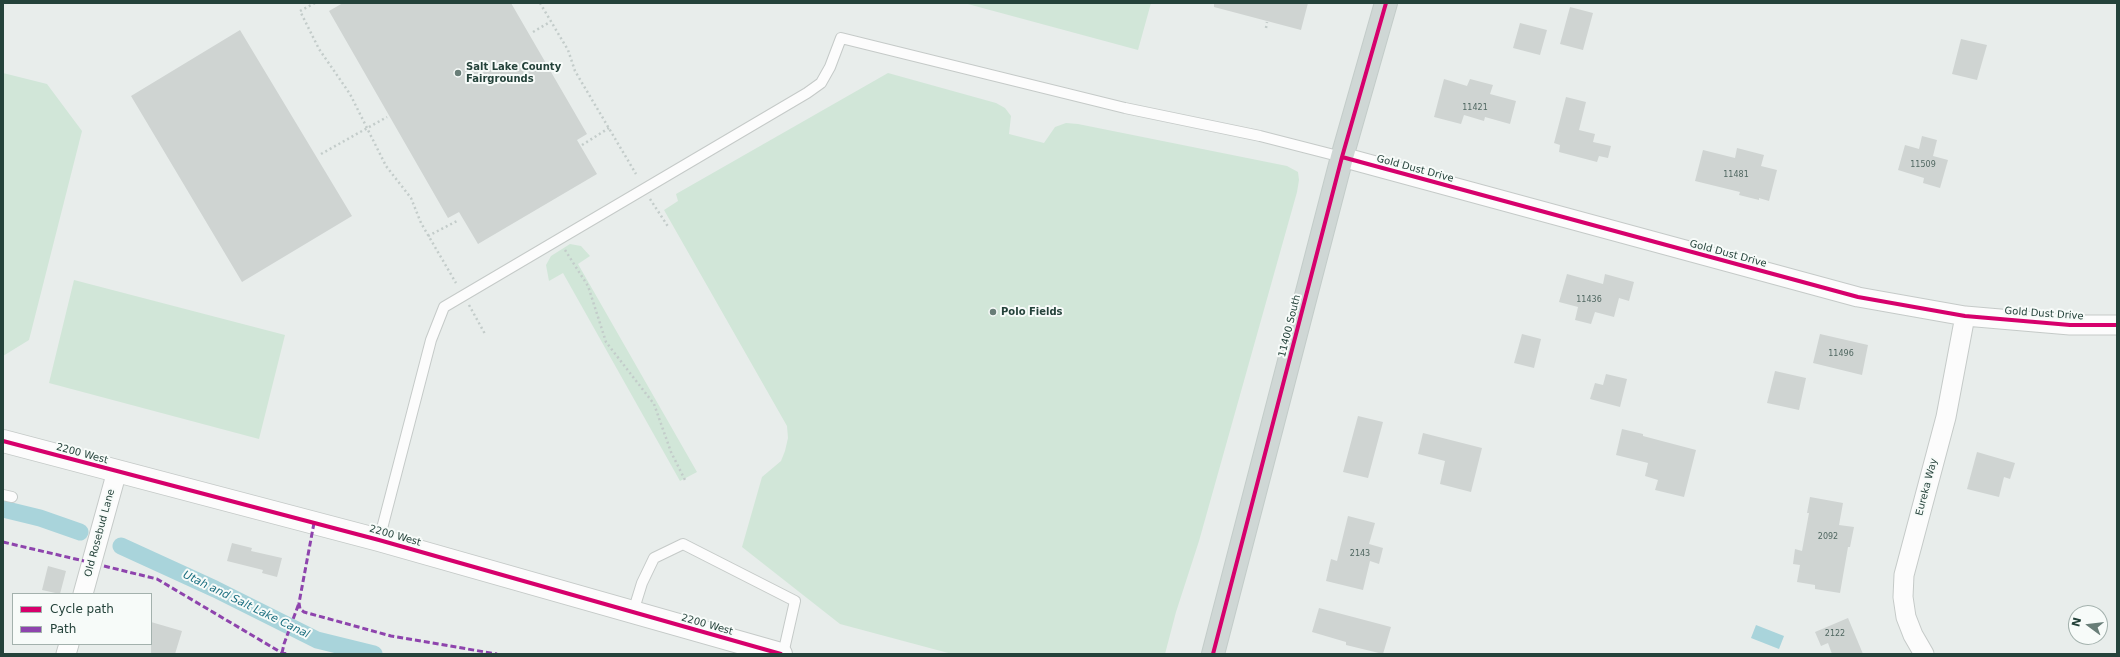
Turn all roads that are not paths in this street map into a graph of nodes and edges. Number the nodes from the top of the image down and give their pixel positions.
1 (1386, 3) edge
2 (1342, 157) junction
3 (1965, 316) junction
4 (2117, 325) edge
5 (3, 441) edge
6 (117, 471) junction
7 (379, 540) junction
8 (83, 593) edge
9 (633, 612) junction
10 (782, 654) edge
11 (1213, 654) edge
12 (1924, 654) edge

1 - 2 main road, 11400 South
2 - 3 street, Gold Dust Drive
2 - 7 lane
2 - 11 main road, 11400 South
3 - 4 street, Gold Dust Drive
3 - 12 street, Eureka Way
5 - 6 street, 2200 West
6 - 7 street, 2200 West
6 - 8 street, Old Rosebud Lane
7 - 9 street, 2200 West
9 - 10 street, 2200 West
9 - 10 lane

